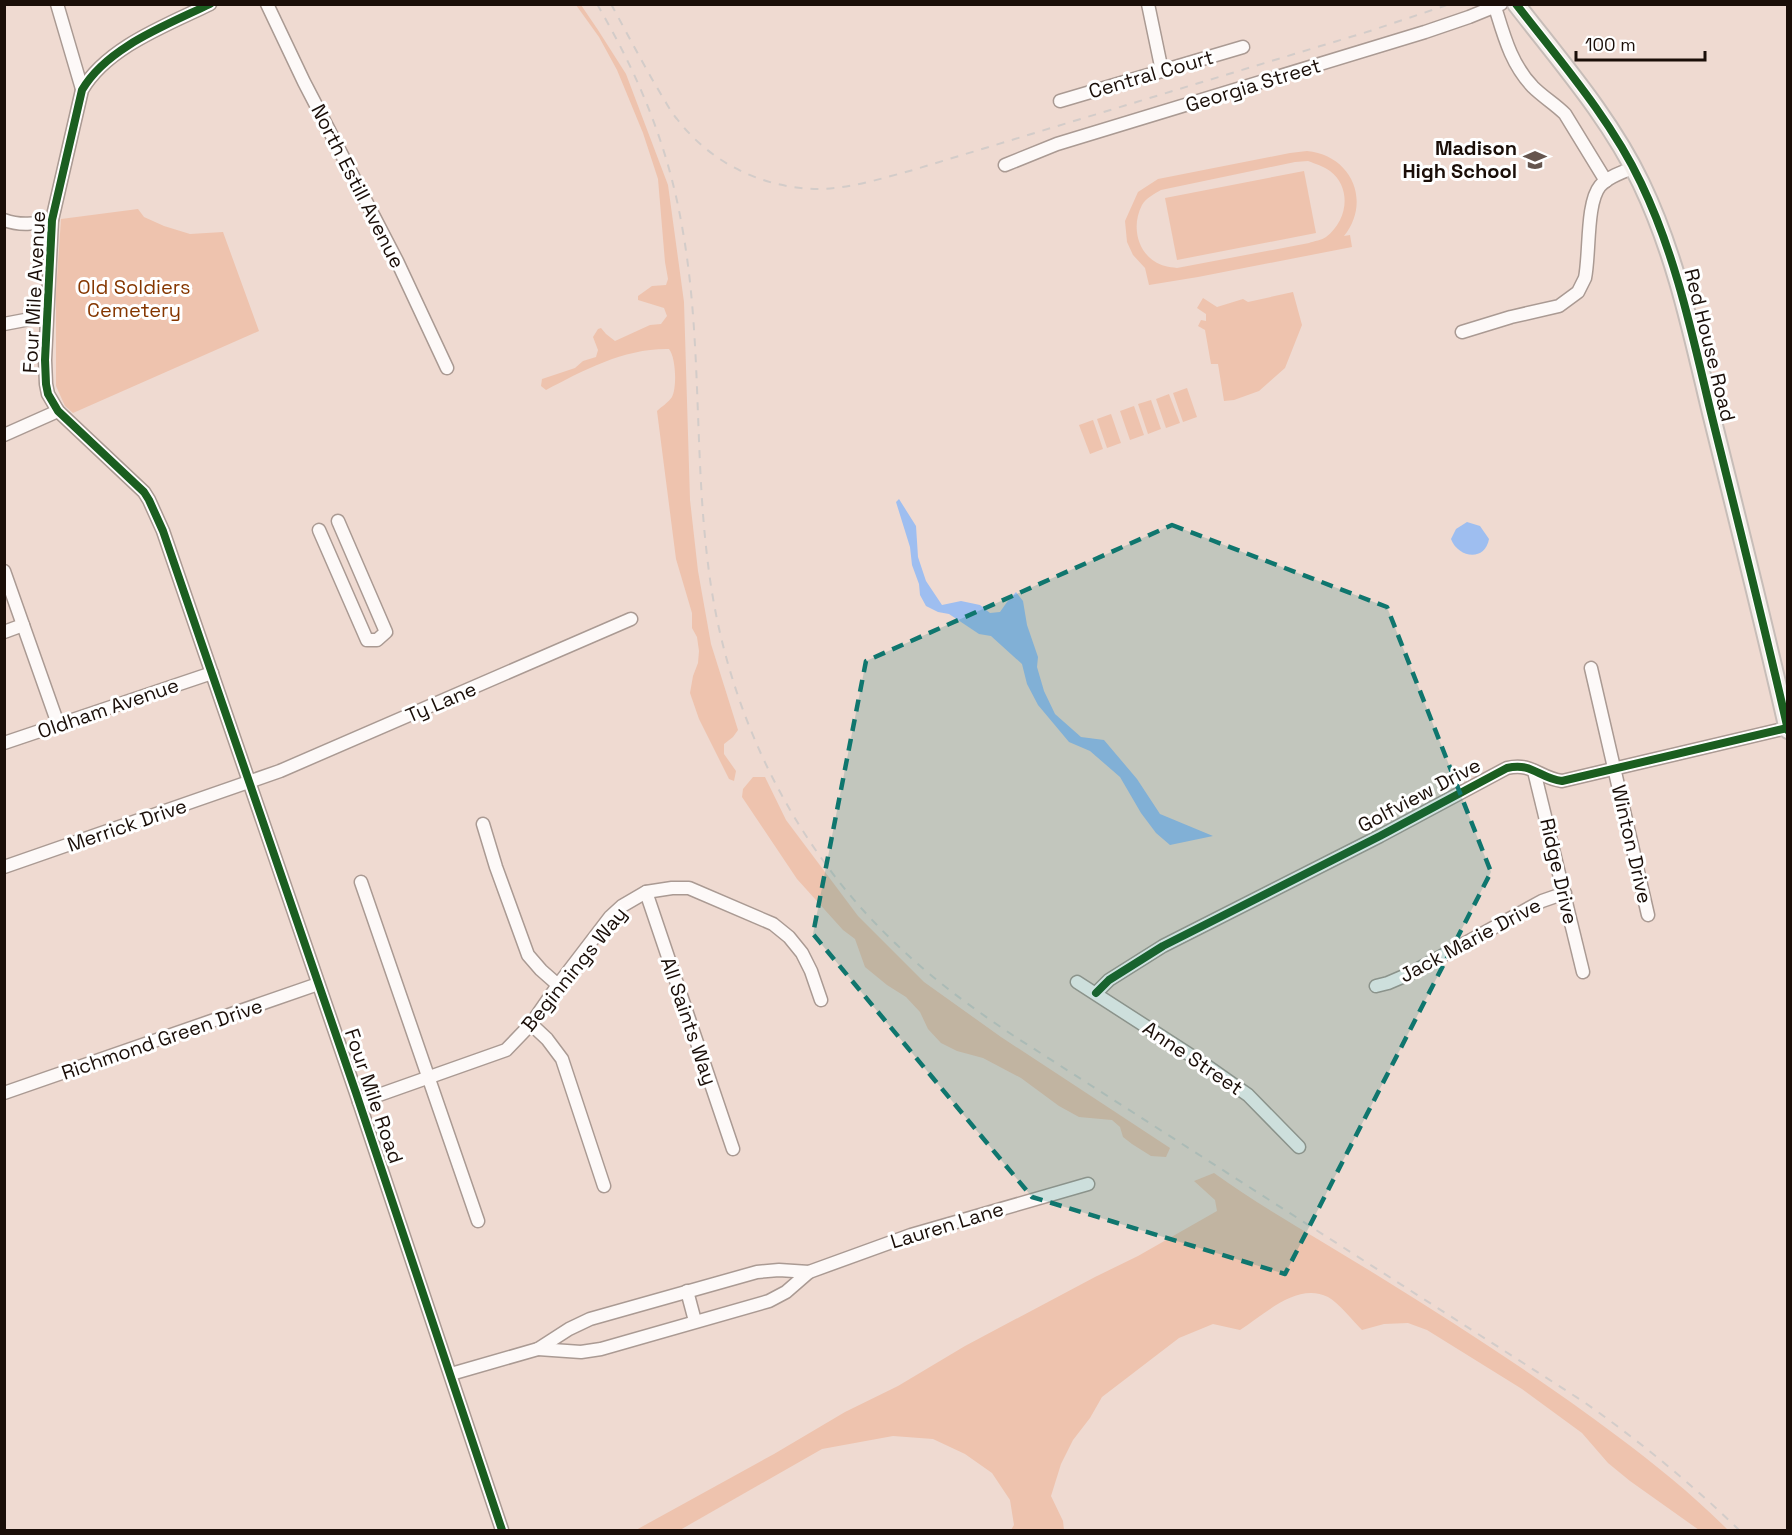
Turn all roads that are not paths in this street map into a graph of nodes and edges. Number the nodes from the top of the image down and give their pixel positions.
1 (57, 4) edge
2 (210, 4) edge
3 (267, 4) edge
4 (1148, 4) edge
5 (1516, 4) edge
6 (1498, 6) edge
7 (1243, 47) dead end
8 (1162, 71) junction
9 (82, 89) junction
10 (1060, 101) dead end
11 (1005, 165) dead end
12 (1633, 168) junction
13 (1606, 180) junction
14 (4, 220) edge
15 (52, 220) junction
16 (46, 316) junction
17 (4, 324) edge
18 (1462, 332) dead end
19 (447, 368) dead end
20 (58, 411) junction
21 (4, 435) edge
22 (338, 521) dead end
23 (319, 530) dead end
24 (4, 571) edge
25 (631, 619) dead end
26 (23, 625) junction
27 (4, 632) edge
28 (1591, 668) dead end
29 (212, 674) junction
30 (1783, 688) edge
31 (58, 724) junction
32 (1787, 729) edge
33 (4, 743) edge
34 (1615, 768) junction
35 (1534, 771) junction
36 (250, 782) junction
37 (483, 824) dead end
38 (4, 867) edge
39 (361, 882) dead end
40 (646, 892) junction
41 (1565, 893) junction
42 (1648, 915) dead end
43 (1583, 972) dead end
44 (1077, 982) dead end
45 (318, 984) junction
46 (558, 985) junction
47 (1376, 986) dead end
48 (1096, 993) junction
49 (821, 1000) dead end
50 (531, 1024) junction
51 (429, 1077) junction
52 (4, 1093) edge
53 (358, 1102) junction
54 (1299, 1147) dead end
55 (733, 1149) dead end
56 (1088, 1184) dead end
57 (604, 1186) dead end
58 (478, 1221) dead end
59 (809, 1272) junction
60 (687, 1292) junction
61 (695, 1321) junction
62 (538, 1349) junction
63 (451, 1374) junction
64 (502, 1530) edge

1 - 9 street
2 - 9 street, Four Mile Avenue
3 - 19 street, North Estill Avenue
4 - 8 street
5 - 12 main road, Red House Road
6 - 11 street, Georgia Street
6 - 13 street
7 - 8 street, Central Court
8 - 10 street, Central Court
9 - 15 street, Four Mile Avenue
12 - 13 street
12 - 30 main road, Red House Road
13 - 18 street
14 - 15 street
15 - 16 street, Four Mile Avenue
16 - 17 street
16 - 20 street, Four Mile Avenue
20 - 21 street
20 - 29 street, Four Mile Avenue
22 - 23 street
24 - 26 street
25 - 36 street, Ty Lane
26 - 27 street
26 - 31 street
28 - 34 street, Winton Drive
29 - 31 street, Oldham Avenue
29 - 36 street, Four Mile Road
30 - 32 main road, Red House Road
31 - 33 street, Oldham Avenue
32 - 34 street, Golfview Drive
34 - 35 street, Golfview Drive
34 - 42 street, Winton Drive
35 - 41 street, Ridge Drive
35 - 48 street, Golfview Drive
36 - 38 street, Merrick Drive
36 - 45 street, Four Mile Road
37 - 46 street
39 - 51 street
40 - 46 street, Beginnings Way
40 - 49 street, Beginnings Way
40 - 55 street, All Saints Way
41 - 43 street, Ridge Drive
41 - 47 street, Jack Marie Drive
44 - 48 street, Anne Street
45 - 52 street, Richmond Green Drive
45 - 53 street, Four Mile Road
46 - 50 street, Beginnings Way
48 - 54 street, Anne Street
50 - 51 street, Beginnings Way
50 - 57 street
51 - 53 street, Beginnings Way
51 - 58 street
53 - 63 street, Four Mile Road
56 - 59 street, Lauren Lane
59 - 60 street, Lauren Lane
59 - 61 street, Lauren Lane
60 - 61 street
60 - 62 street, Lauren Lane
61 - 62 street, Lauren Lane
62 - 63 street, Lauren Lane
63 - 64 street, Four Mile Road

